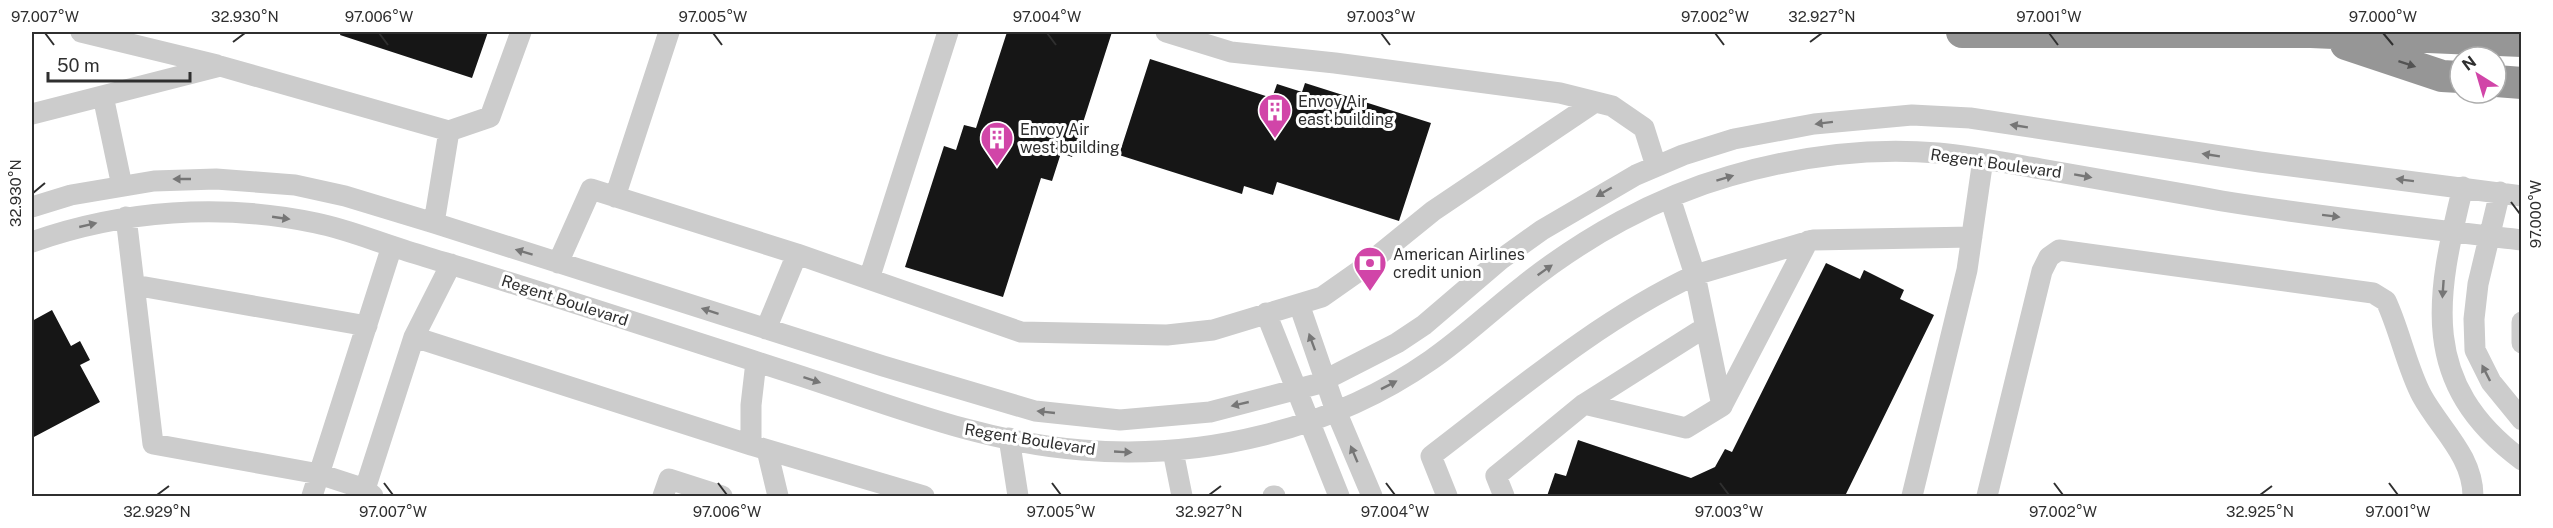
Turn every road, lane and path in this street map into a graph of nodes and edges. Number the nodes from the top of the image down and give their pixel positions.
1 (81, 32) edge
2 (521, 32) edge
3 (669, 32) edge
4 (948, 32) edge
5 (1166, 32) edge
6 (1962, 32) edge
7 (2311, 32) edge
8 (2522, 41) edge
9 (220, 66) junction
10 (2448, 76) edge
11 (103, 96) junction
12 (1595, 102) junction
13 (32, 114) edge
14 (449, 131) junction
15 (1983, 159) junction
16 (1656, 166) junction
17 (122, 186) junction
18 (2463, 187) junction
19 (2500, 192) junction
20 (2522, 196) edge
21 (615, 197) junction
22 (1670, 198) junction
23 (32, 207) edge
24 (126, 217) junction
25 (434, 223) junction
26 (2452, 232) junction
27 (2491, 236) junction
28 (1972, 237) junction
29 (2522, 240) edge
30 (1808, 241) junction
31 (32, 242) edge
32 (393, 246) junction
33 (797, 254) junction
34 (558, 263) junction
35 (451, 264) junction
36 (1695, 275) junction
37 (869, 279) junction
38 (134, 285) junction
39 (1299, 304) junction
40 (1266, 313) junction
41 (2522, 322) edge
42 (367, 326) junction
43 (1704, 328) junction
44 (766, 329) junction
45 (414, 337) junction
46 (2522, 343) edge
47 (756, 362) junction
48 (1326, 379) junction
49 (1296, 391) junction
50 (1584, 404) junction
51 (1722, 406) junction
52 (1336, 411) junction
53 (2522, 420) edge
54 (1310, 421) junction
55 (1009, 438) junction
56 (759, 447) junction
57 (1173, 451) junction
58 (2522, 460) edge
59 (319, 474) junction
60 (369, 493) edge
61 (312, 496) edge
62 (663, 496) edge
63 (722, 496) edge
64 (778, 496) edge
65 (924, 496) edge
66 (1018, 496) edge
67 (1182, 496) edge
68 (1339, 496) edge
69 (1372, 496) edge
70 (1447, 496) edge
71 (1504, 496) edge
72 (1912, 496) edge
73 (1987, 496) edge
74 (2473, 496) edge

1 - 9 street
2 - 14 street
3 - 21 street
4 - 37 street
5 - 12 street
6 - 7 highway
7 - 8 highway
7 -> 10 highway
9 - 11 street
9 - 14 street
11 - 13 street
11 - 17 street
12 - 16 street
12 - 39 street
14 - 25 street
22 -> 15 street, Regent Boulevard
15 -> 26 street, Regent Boulevard
15 - 28 street
18 -> 16 street, Regent Boulevard
16 -> 48 street, Regent Boulevard
17 - 23 street, Regent Boulevard
25 -> 17 street, Regent Boulevard
18 - 19 street, Regent Boulevard
18 - 26 street
19 - 20 street, Regent Boulevard
19 - 27 street
21 - 33 street
21 - 34 street
22 - 36 street
52 -> 22 street, Regent Boulevard
31 -> 24 street, Regent Boulevard
24 -> 32 street, Regent Boulevard
24 - 38 street
34 -> 25 street, Regent Boulevard
26 - 27 street, Regent Boulevard
26 -> 58 street
27 - 29 street, Regent Boulevard
53 -> 27 street
28 - 30 street
28 - 72 street
30 - 36 street
30 - 51 street
32 - 35 street, Regent Boulevard
32 - 42 street
33 - 37 street
33 - 44 street
44 -> 34 street, Regent Boulevard
35 - 45 street
35 - 47 street, Regent Boulevard
36 - 43 street
36 - 70 street
37 - 40 street
38 - 42 street
38 - 59 street
39 - 40 street
48 -> 39 street
40 - 49 street
41 - 46 street
42 - 59 street
43 - 50 street
43 - 51 street
49 -> 44 street, Regent Boulevard
45 - 56 street
45 - 60 street
47 -> 55 street, Regent Boulevard
47 - 56 street
48 - 49 street, Regent Boulevard
48 - 52 street
49 - 54 street
50 - 51 street
50 - 71 street
52 - 54 street, Regent Boulevard
69 -> 52 street
54 - 57 street, Regent Boulevard
54 - 68 street
55 -> 57 street, Regent Boulevard
55 - 66 street
56 - 64 street
56 - 65 street
57 - 67 street
59 - 60 street
59 - 61 street
62 - 63 street
73 - 74 street

